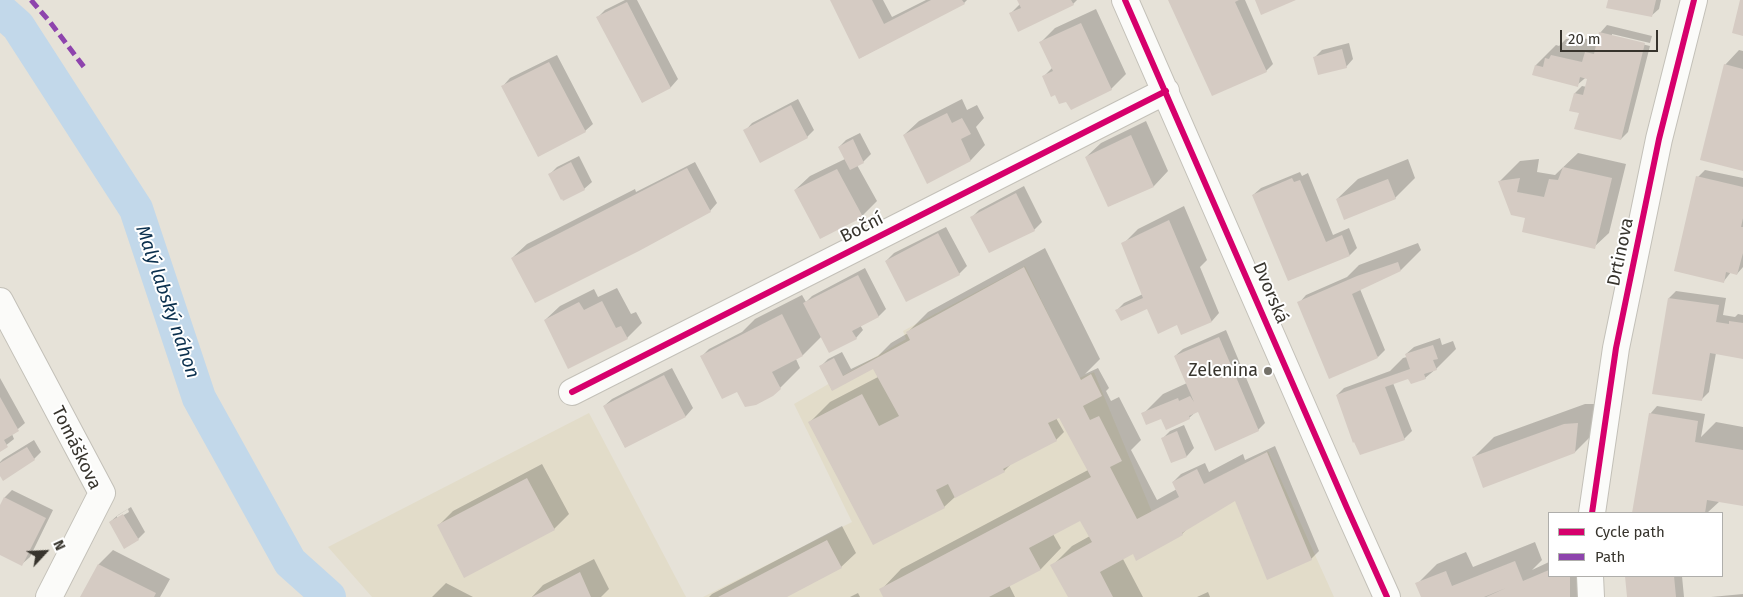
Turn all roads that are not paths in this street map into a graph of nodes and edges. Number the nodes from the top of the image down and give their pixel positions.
1 (1125, 0) edge
2 (1694, 0) edge
3 (1166, 91) junction
4 (0, 300) edge
5 (572, 392) dead end
6 (1592, 512) edge
7 (1590, 577) edge
8 (49, 597) edge
9 (1388, 597) edge
10 (1591, 597) edge

1 - 3 street, Dvorská
2 - 6 street, Drtinova
3 - 5 street, Boční
3 - 9 street, Dvorská
4 - 8 street, Tomáškova
7 - 10 street

